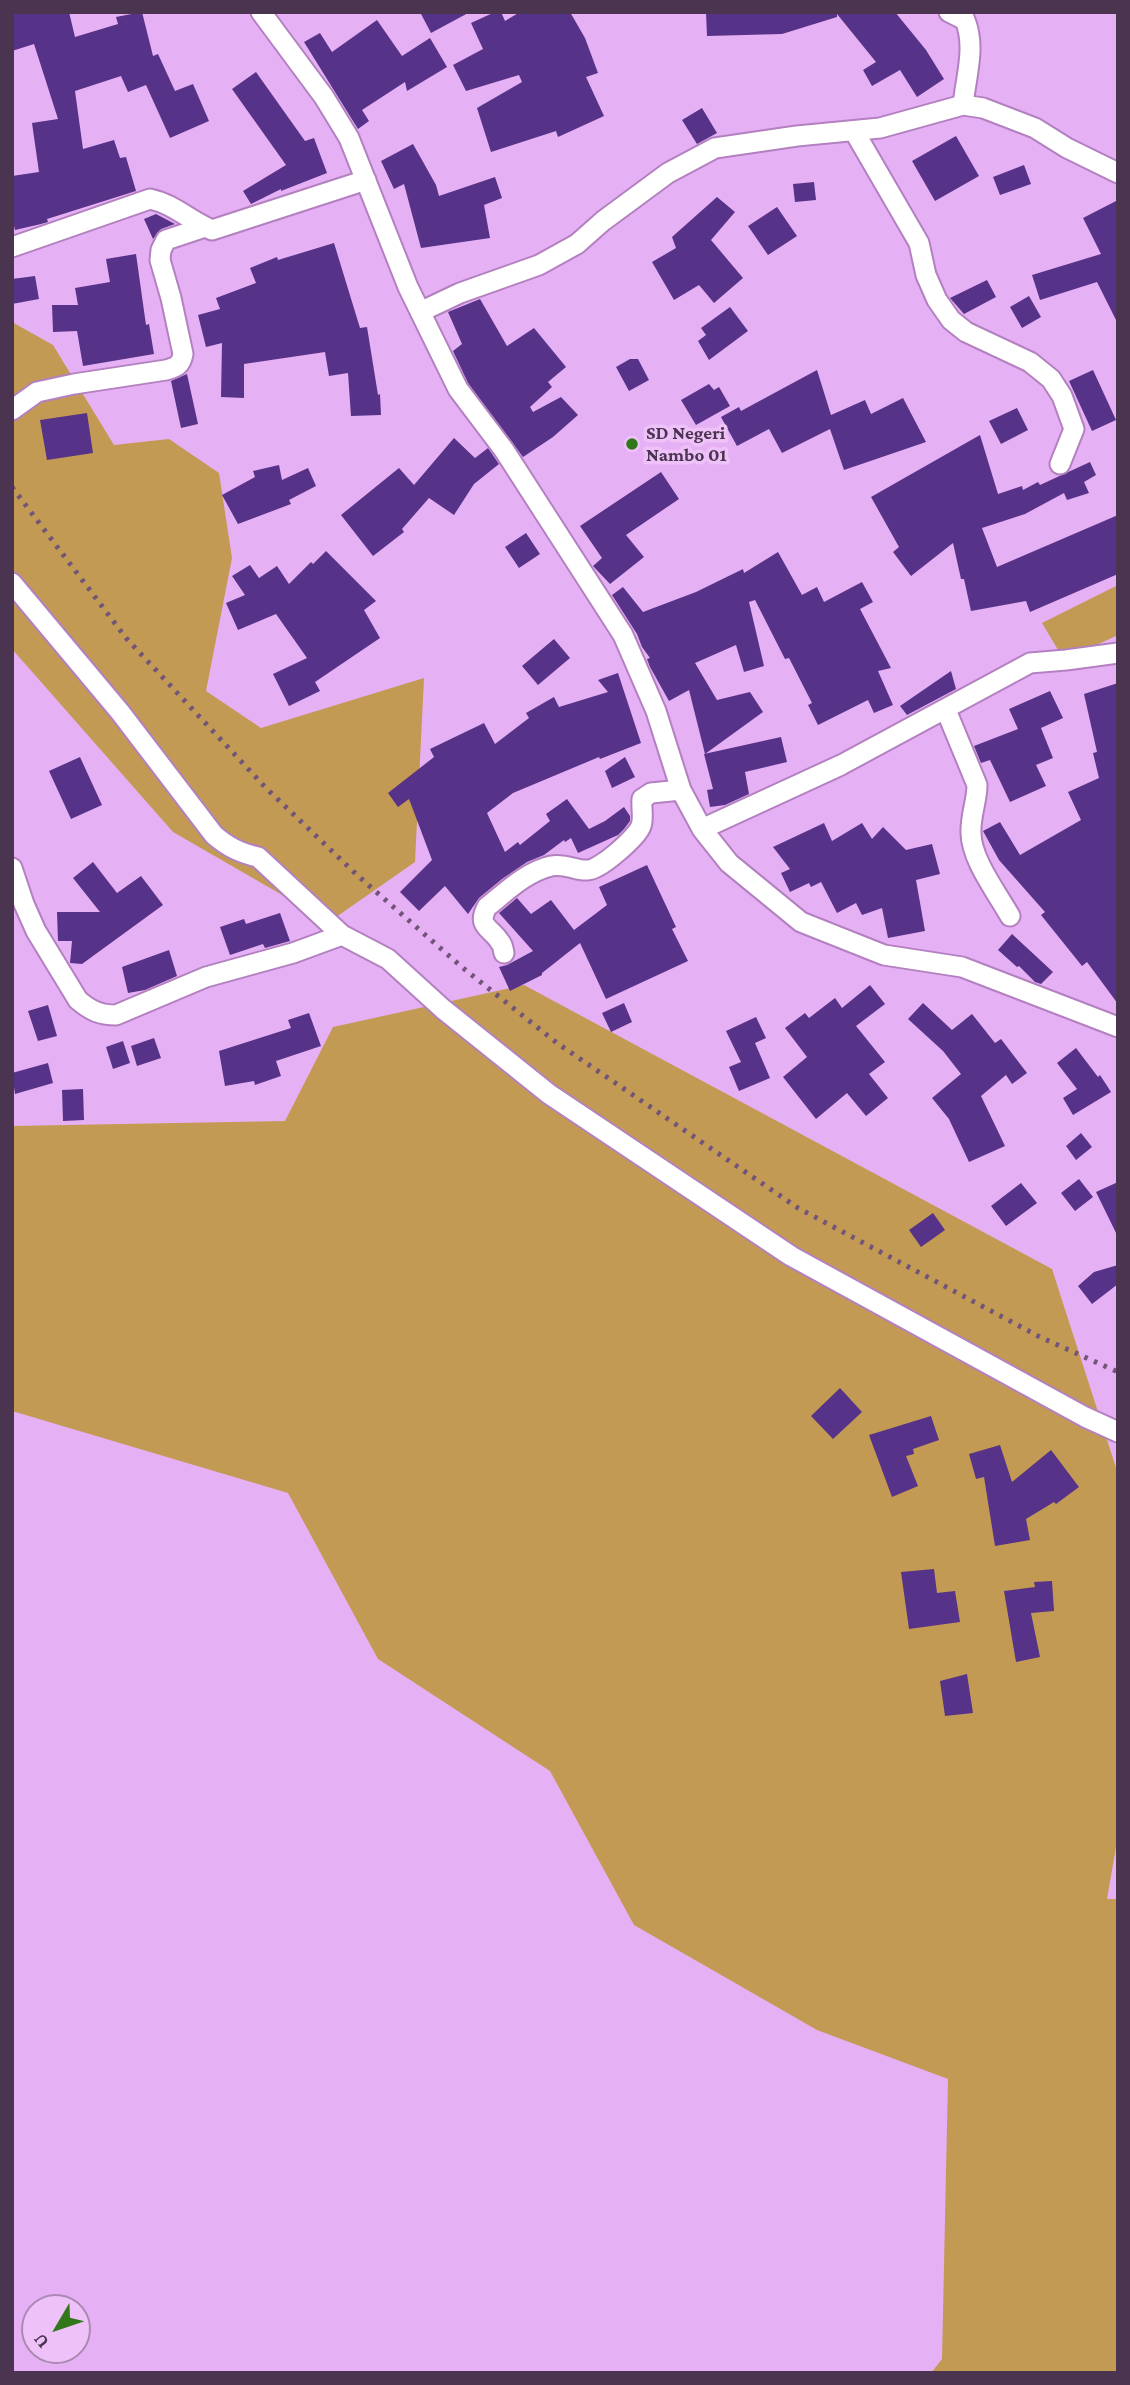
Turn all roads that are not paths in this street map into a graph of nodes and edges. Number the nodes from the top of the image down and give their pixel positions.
1 (261, 12) edge
2 (949, 12) edge
3 (964, 105) junction
4 (853, 131) junction
5 (1118, 173) edge
6 (366, 180) junction
7 (205, 227) junction
8 (12, 247) edge
9 (420, 313) junction
10 (12, 410) edge
11 (1060, 464) dead end
12 (12, 583) edge
13 (1118, 653) edge
14 (946, 710) junction
15 (681, 790) junction
16 (702, 829) junction
17 (12, 868) edge
18 (1010, 916) dead end
19 (342, 935) junction
20 (504, 953) dead end
21 (1118, 1027) edge
22 (1118, 1432) edge

1 - 6 street
2 - 3 street
3 - 4 street
3 - 5 street
4 - 9 street
4 - 11 street
6 - 7 street
6 - 9 street
7 - 8 street
7 - 10 street
9 - 15 street
12 - 19 street
13 - 14 street
14 - 16 street
14 - 18 street
15 - 16 street
15 - 20 street
16 - 21 street
17 - 19 street
19 - 22 street

